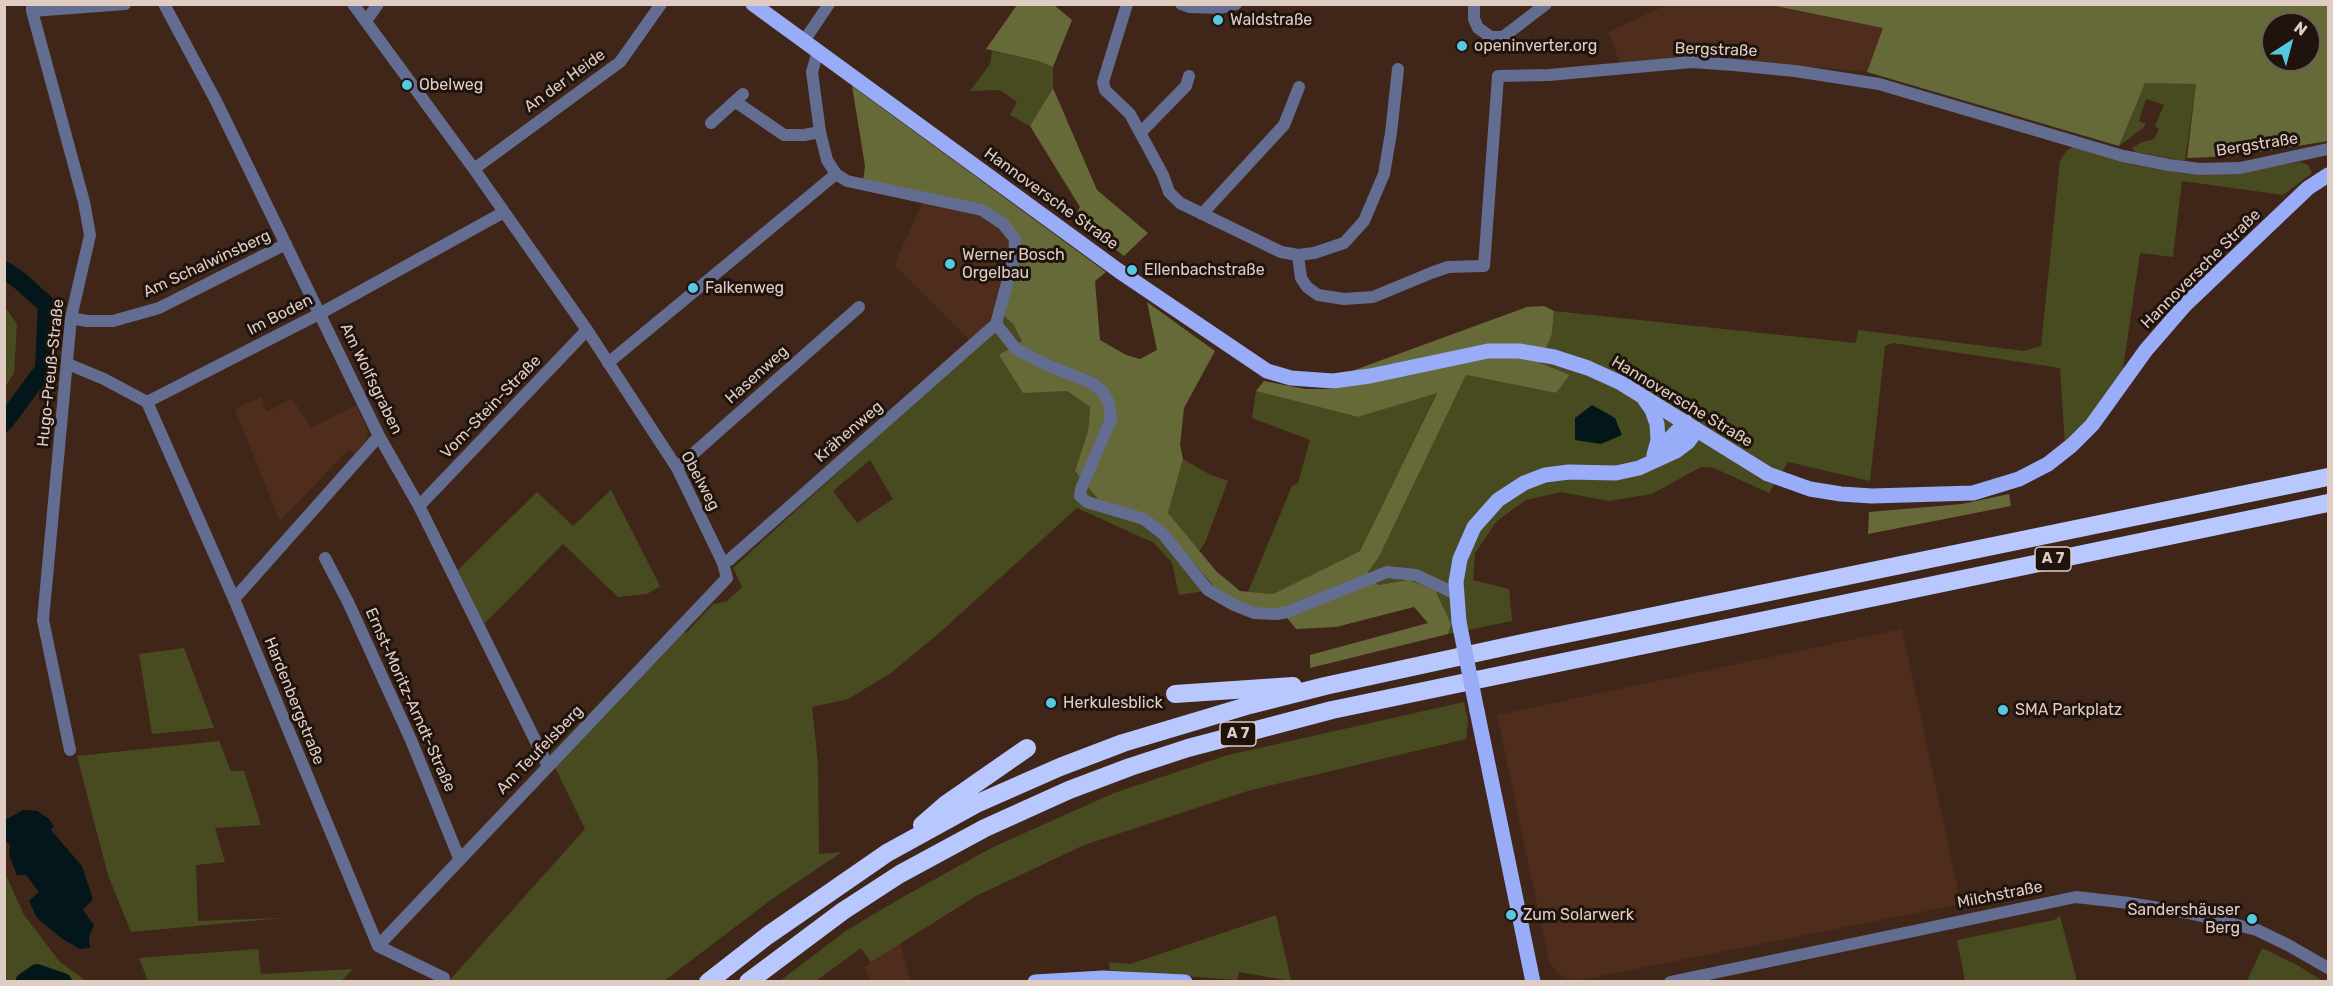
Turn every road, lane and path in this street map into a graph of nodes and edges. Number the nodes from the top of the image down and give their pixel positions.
1 (125, 4) edge
2 (164, 4) edge
3 (353, 4) edge
4 (378, 4) edge
5 (661, 4) edge
6 (753, 4) edge
7 (829, 4) edge
8 (1127, 4) edge
9 (1236, 4) edge
10 (1474, 4) edge
11 (1546, 4) edge
12 (1188, 5) edge
13 (32, 8) edge
14 (366, 21) junction
15 (804, 41) junction
16 (818, 51) junction
17 (1398, 69) dead end
18 (1189, 76) dead end
19 (1299, 87) dead end
20 (711, 123) dead end
21 (820, 132) junction
22 (1141, 132) junction
23 (2328, 149) edge
24 (474, 169) junction
25 (836, 174) junction
26 (2328, 175) edge
27 (504, 212) junction
28 (1202, 214) junction
29 (286, 244) junction
30 (1298, 255) junction
31 (859, 307) dead end
32 (321, 313) junction
33 (71, 318) junction
34 (996, 324) junction
35 (587, 330) junction
36 (608, 363) junction
37 (68, 364) junction
38 (1636, 392) junction
39 (147, 402) junction
40 (1691, 426) junction
41 (379, 436) junction
42 (1650, 460) junction
43 (677, 468) junction
44 (2328, 477) edge
45 (2328, 502) edge
46 (419, 506) junction
47 (325, 558) dead end
48 (723, 562) junction
49 (727, 578) joint
50 (1456, 594) junction
51 (234, 599) junction
52 (1325, 686) junction
53 (1175, 694) dead end
54 (1027, 748) dead end
55 (70, 750) dead end
56 (548, 766) junction
57 (887, 853) junction
58 (459, 858) junction
59 (378, 946) junction
60 (2328, 968) edge
61 (444, 978) dead end
62 (708, 981) edge
63 (748, 981) edge
64 (1035, 981) edge
65 (1185, 981) edge
66 (1533, 981) edge
67 (1670, 981) edge

1 - 13 street
2 - 29 street, Am Wolfsgraben
3 - 14 street, Obelweg
4 - 14 street
5 - 24 street, An der Heide
6 - 15 main road, Hannoversche Straße
7 - 15 street
8 - 22 street
9 - 12 street
10 - 11 street
13 - 33 street, Hugo-Preuß-Straße
14 - 24 street, Obelweg
15 - 16 main road, Hannoversche Straße
16 - 21 street
16 - 38 main road, Hannoversche Straße
17 - 30 street
18 - 22 street
19 - 28 street
20 - 21 street
21 - 25 street
22 - 28 street
23 - 30 street, Bergstraße
24 - 27 street, Obelweg
25 - 34 street
25 - 36 street
26 - 40 main road, Hannoversche Straße
27 - 32 street, Im Boden
27 - 35 street, Obelweg
28 - 30 street
29 - 32 street, Am Wolfsgraben
29 - 33 street, Am Schalwinsberg
31 - 43 street, Hasenweg
32 - 39 street, Im Boden
32 - 41 street, Am Wolfsgraben
33 - 37 street, Hugo-Preuß-Straße
34 - 48 street, Krähenweg
34 - 50 street
35 - 36 street, Obelweg
35 - 46 street, Vom-Stein-Straße
36 - 43 street, Obelweg
37 - 39 street
37 - 55 street, Hugo-Preuß-Straße
38 - 40 main road, Hannoversche Straße
38 - 42 main road
39 - 51 street, Hardenbergstraße
40 - 42 main road
41 - 46 street, Am Wolfsgraben
41 - 51 street
42 - 50 main road
43 - 48 street, Obelweg
44 - 52 highway, A 7
45 - 63 highway, A 7
46 - 56 street, Am Wolfsgraben
47 - 58 street, Ernst-Moritz-Arndt-Straße
48 - 49 street, Obelweg
49 - 56 street, Am Teufelsberg
50 - 66 main road, bridge
51 - 59 street, Hardenbergstraße
52 - 53 highway
52 - 57 highway, A 7
54 - 57 highway
56 - 58 street, Am Teufelsberg
57 - 62 highway, A 7
58 - 59 street, Am Teufelsberg
59 - 61 street
60 - 67 street, Milchstraße
64 - 65 main road

